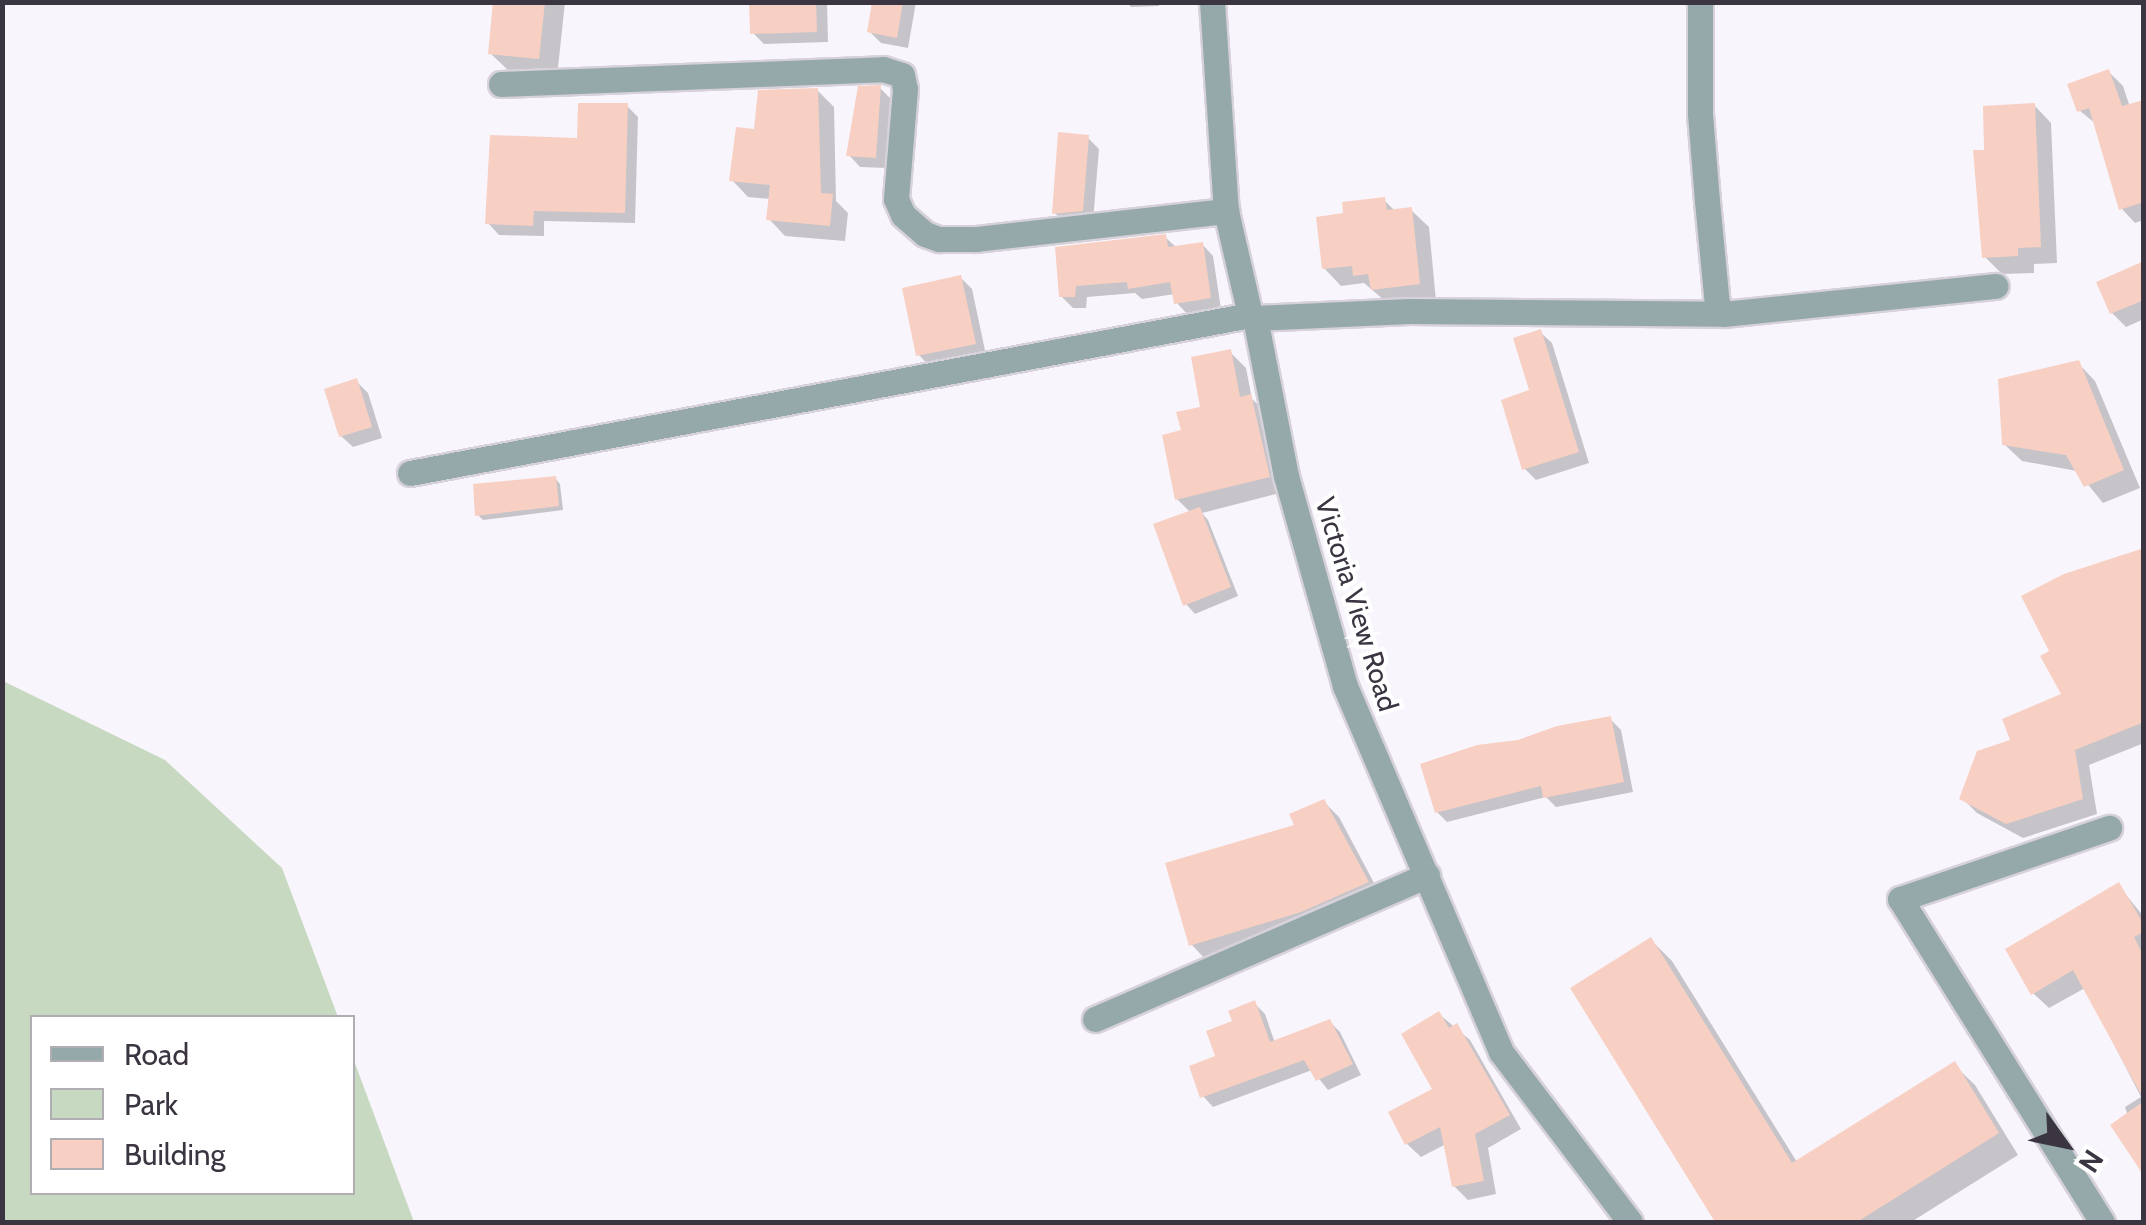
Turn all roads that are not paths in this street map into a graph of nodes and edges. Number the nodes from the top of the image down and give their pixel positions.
1 (1212, 2) edge
2 (1700, 2) edge
3 (500, 84) dead end
4 (1226, 211) junction
5 (1996, 286) dead end
6 (1724, 314) junction
7 (1253, 316) junction
8 (410, 473) dead end
9 (2110, 828) dead end
10 (1427, 876) junction
11 (1096, 1020) dead end
12 (1630, 1222) edge
13 (2102, 1222) edge

1 - 4 street, Victoria View Road
2 - 6 street
3 - 4 street
4 - 7 street, Victoria View Road
5 - 6 street
6 - 7 street
7 - 8 street
7 - 10 street, Victoria View Road
9 - 13 street
10 - 11 street
10 - 12 street, Victoria View Road

